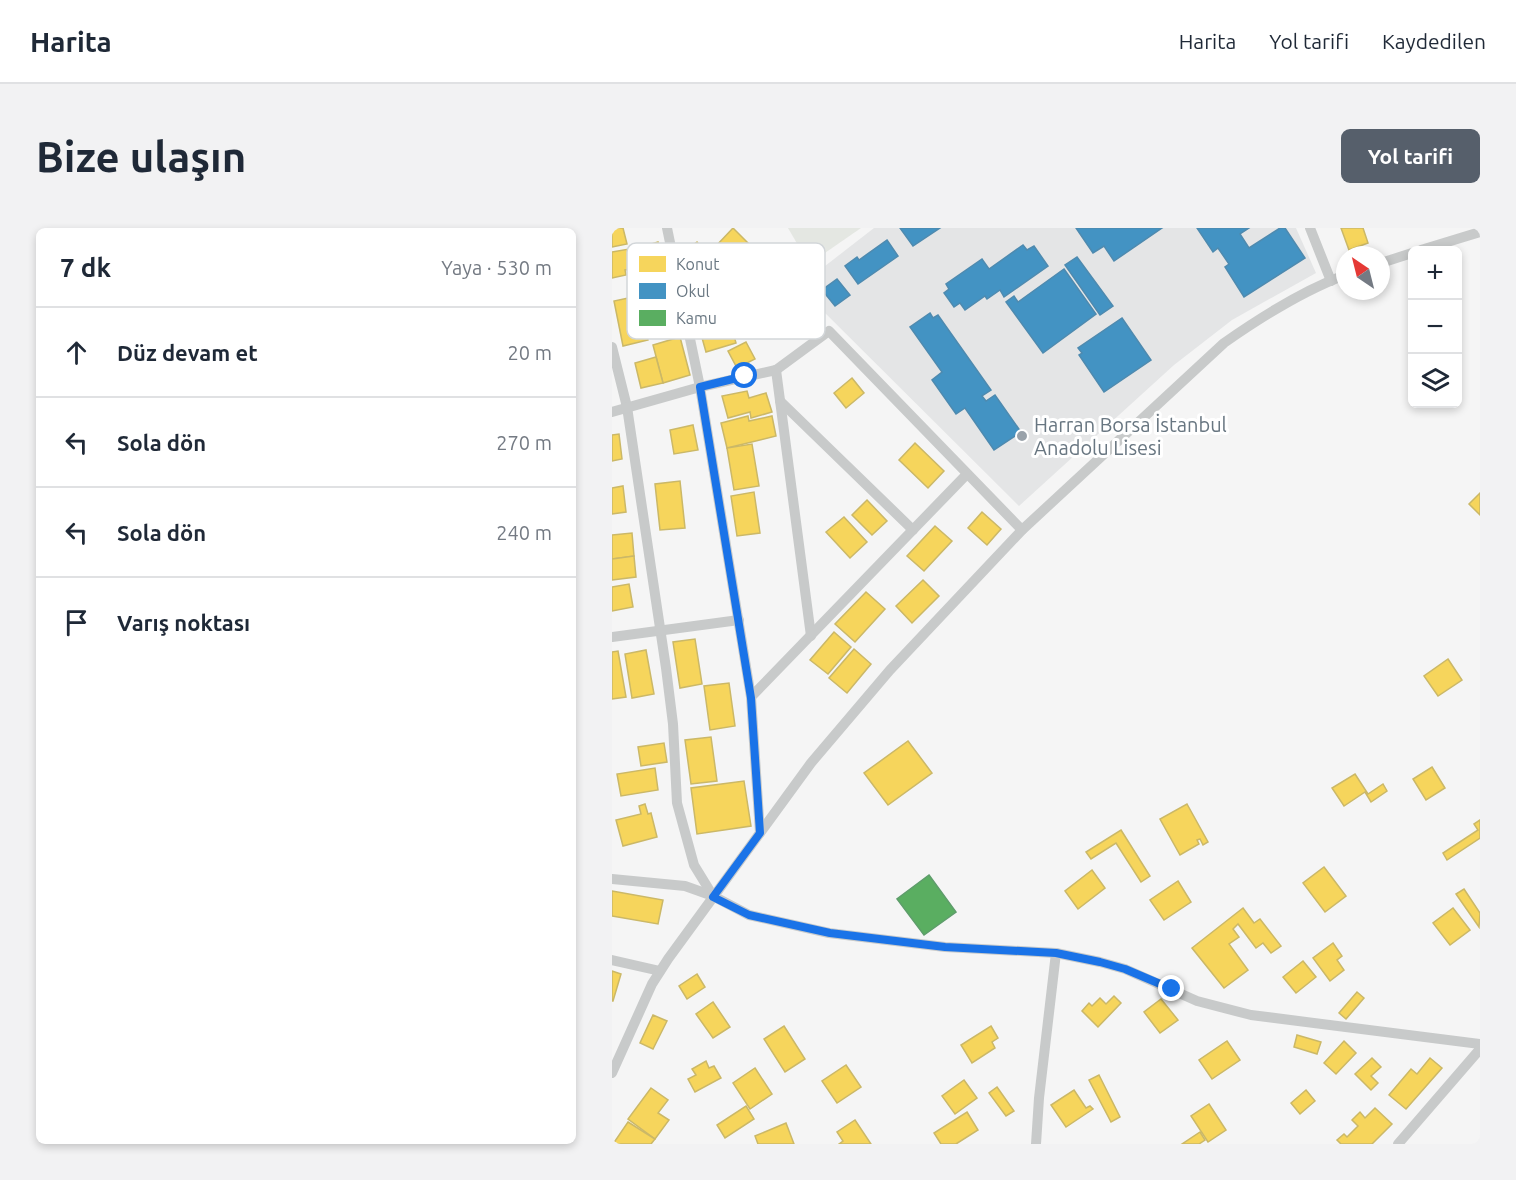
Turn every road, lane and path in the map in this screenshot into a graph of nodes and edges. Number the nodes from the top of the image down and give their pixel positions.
1 (667, 228) edge
2 (1310, 228) edge
3 (1480, 232) edge
4 (670, 243) edge
5 (1434, 246) edge
6 (1408, 255) edge
7 (1390, 260) edge
8 (1336, 279) edge
9 (1331, 281) junction
10 (825, 334) edge
11 (690, 339) edge
12 (818, 339) edge
13 (612, 347) edge
14 (776, 370) junction
15 (700, 387) junction
16 (780, 401) junction
17 (627, 407) junction
18 (612, 412) edge
19 (967, 474) junction
20 (913, 530) junction
21 (1022, 530) junction
22 (739, 620) junction
23 (660, 630) junction
24 (811, 636) junction
25 (612, 638) edge
26 (751, 698) junction
27 (760, 833) junction
28 (694, 866) junction
29 (612, 879) edge
30 (685, 886) junction
31 (713, 897) junction
32 (1056, 953) junction
33 (612, 960) edge
34 (660, 970) junction
35 (1480, 1044) edge
36 (1480, 1049) edge
37 (612, 1073) edge
38 (1036, 1144) edge
39 (1398, 1144) edge

1 - 4 street
2 - 9 street
3 - 5 street
6 - 7 street
8 - 9 street
9 - 21 street
10 - 19 street
11 - 15 street
12 - 14 street
13 - 17 street
14 - 15 street
14 - 16 street
15 - 17 street
15 - 22 street
16 - 20 street
16 - 24 street
17 - 18 street
17 - 23 street
19 - 20 street
19 - 21 street
20 - 24 street
21 - 27 street
22 - 23 street
22 - 26 street
23 - 25 street
23 - 28 street
24 - 26 street
26 - 27 street
27 - 31 street
28 - 30 street
28 - 31 street
29 - 30 street
30 - 31 street
31 - 32 street
31 - 34 street
32 - 35 street
32 - 38 street
33 - 34 street
34 - 37 street
36 - 39 street

